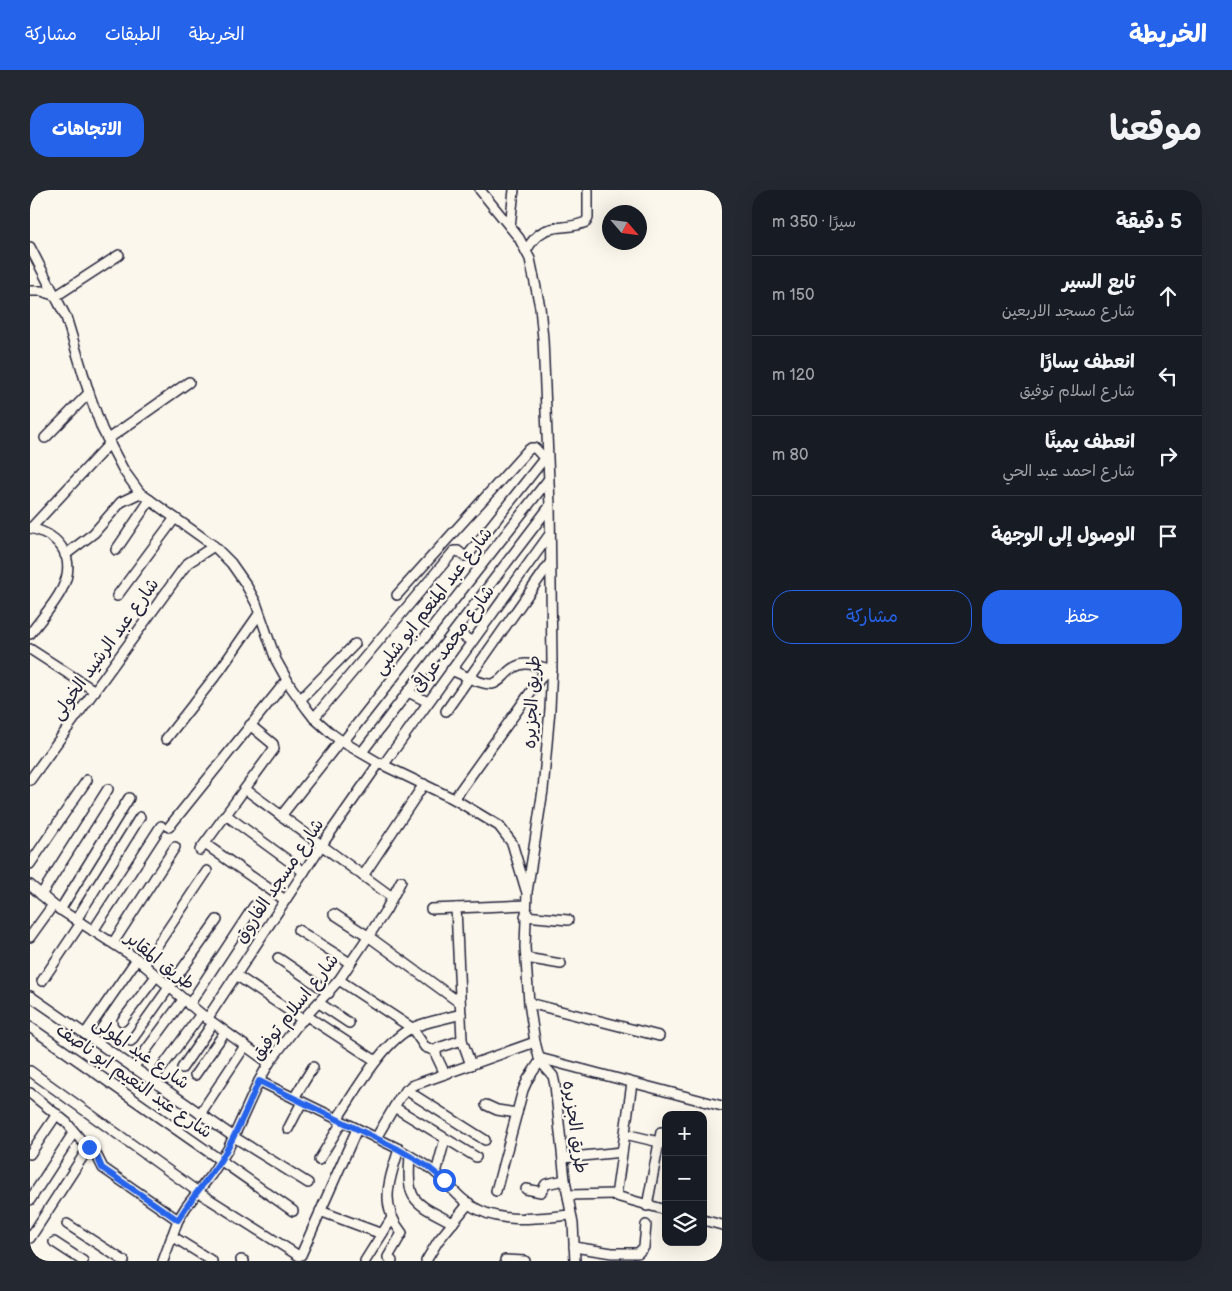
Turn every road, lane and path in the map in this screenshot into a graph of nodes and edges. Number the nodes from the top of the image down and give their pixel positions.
1 (480, 190) edge
2 (514, 190) edge
3 (588, 190) edge
4 (510, 227) junction
5 (30, 248) edge
6 (526, 251) junction
7 (119, 254) dead end
8 (30, 291) edge
9 (56, 296) junction
10 (190, 382) dead end
11 (89, 393) junction
12 (45, 438) dead end
13 (109, 441) junction
14 (546, 457) junction
15 (548, 480) junction
16 (140, 493) junction
17 (150, 500) junction
18 (550, 506) junction
19 (175, 518) junction
20 (31, 528) edge
21 (550, 534) junction
22 (214, 546) junction
23 (116, 550) dead end
24 (66, 556) junction
25 (550, 563) junction
26 (397, 595) dead end
27 (118, 596) dead end
28 (260, 614) junction
29 (455, 631) junction
30 (30, 634) edge
31 (472, 641) junction
32 (355, 644) dead end
33 (30, 649) edge
34 (451, 670) junction
35 (549, 670) junction
36 (470, 677) junction
37 (287, 680) junction
38 (95, 691) junction
39 (408, 692) junction
40 (300, 700) junction
41 (428, 702) junction
42 (446, 711) dead end
43 (314, 718) junction
44 (250, 725) junction
45 (166, 739) dead end
46 (342, 741) junction
47 (362, 752) junction
48 (381, 763) junction
49 (30, 780) edge
50 (86, 780) dead end
51 (424, 784) junction
52 (108, 789) dead end
53 (245, 789) junction
54 (130, 798) dead end
55 (454, 799) junction
56 (226, 815) junction
57 (281, 816) junction
58 (140, 817) dead end
59 (175, 846) dead end
60 (321, 846) junction
61 (30, 864) edge
62 (207, 870) dead end
63 (304, 872) junction
64 (363, 876) junction
65 (401, 881) dead end
66 (30, 885) edge
67 (527, 892) junction
68 (41, 895) junction
69 (392, 897) junction
70 (285, 900) junction
71 (526, 905) junction
72 (254, 906) dead end
73 (56, 907) junction
74 (456, 908) junction
75 (431, 909) dead end
76 (334, 914) dead end
77 (526, 916) junction
78 (217, 920) dead end
79 (568, 920) dead end
80 (79, 922) junction
81 (298, 930) dead end
82 (92, 931) junction
83 (368, 936) junction
84 (30, 937) edge
85 (113, 943) junction
86 (278, 958) dead end
87 (526, 958) junction
88 (140, 962) junction
89 (350, 963) junction
90 (561, 964) dead end
91 (236, 975) junction
92 (157, 976) junction
93 (339, 980) junction
94 (42, 981) dead end
95 (170, 988) junction
96 (329, 993) junction
97 (30, 996) edge
98 (186, 1002) junction
99 (319, 1003) junction
100 (460, 1003) junction
101 (529, 1003) junction
102 (461, 1014) junction
103 (305, 1018) junction
104 (207, 1019) junction
105 (122, 1021) dead end
106 (349, 1023) dead end
107 (30, 1027) edge
108 (412, 1028) junction
109 (225, 1032) junction
110 (85, 1034) junction
111 (660, 1036) dead end
112 (462, 1040) junction
113 (132, 1041) dead end
114 (535, 1042) junction
115 (246, 1046) junction
116 (436, 1051) junction
117 (539, 1060) junction
118 (376, 1061) junction
119 (269, 1063) junction
120 (472, 1065) junction
121 (314, 1067) dead end
122 (133, 1068) junction
123 (182, 1068) dead end
124 (30, 1071) edge
125 (445, 1074) junction
126 (196, 1075) dead end
127 (152, 1081) junction
128 (259, 1081) junction
129 (632, 1083) junction
130 (406, 1090) junction
131 (30, 1094) edge
132 (298, 1100) junction
133 (486, 1106) dead end
134 (722, 1106) edge
135 (394, 1107) junction
136 (517, 1113) junction
137 (57, 1114) junction
138 (200, 1114) junction
139 (339, 1120) junction
140 (288, 1128) dead end
141 (357, 1129) junction
142 (74, 1132) junction
143 (661, 1132) dead end
144 (625, 1134) junction
145 (234, 1137) junction
146 (376, 1138) junction
147 (445, 1139) junction
148 (485, 1140) dead end
149 (659, 1142) junction
150 (89, 1147) junction
151 (398, 1149) junction
152 (622, 1152) junction
153 (30, 1154) edge
154 (410, 1156) junction
155 (476, 1157) dead end
156 (563, 1158) junction
157 (320, 1160) dead end
158 (220, 1161) junction
159 (436, 1173) junction
160 (565, 1180) junction
161 (308, 1182) dead end
162 (526, 1190) dead end
163 (496, 1191) dead end
164 (198, 1192) junction
165 (568, 1195) junction
166 (616, 1195) junction
167 (30, 1200) edge
168 (468, 1203) junction
169 (647, 1206) junction
170 (662, 1209) edge
171 (293, 1211) dead end
172 (320, 1211) junction
173 (392, 1218) junction
174 (178, 1220) junction
175 (572, 1220) junction
176 (707, 1221) edge
177 (453, 1223) junction
178 (67, 1224) dead end
179 (646, 1225) dead end
180 (722, 1225) edge
181 (382, 1234) junction
182 (172, 1236) junction
183 (30, 1238) edge
184 (54, 1242) dead end
185 (574, 1246) junction
186 (291, 1252) junction
187 (611, 1257) edge
188 (303, 1259) edge
189 (505, 1260) edge
190 (83, 1261) edge
191 (124, 1261) edge
192 (163, 1261) edge
193 (212, 1261) edge
194 (286, 1261) edge
195 (365, 1261) edge
196 (392, 1261) edge
197 (426, 1261) edge
198 (525, 1261) edge
199 (575, 1261) edge

1 - 4 street, طريق الجزيره
2 - 4 street
3 - 6 street
4 - 6 street, طريق الجزيره
5 - 9 street
6 - 14 street, طريق الجزيره
7 - 9 street
8 - 9 street
9 - 11 street
10 - 13 street
11 - 12 street
11 - 13 street
13 - 16 street
13 - 20 street
14 - 15 street, طريق الجزيره
14 - 26 street
14 - 43 street
15 - 18 street, طريق الجزيره
15 - 46 street, شارع عبد المنعم ابو شلبى
16 - 17 street
16 - 24 street
17 - 19 street
17 - 23 street
18 - 21 street, طريق الجزيره
18 - 29 street
19 - 22 street
19 - 27 street
20 - 24 street
21 - 25 street, طريق الجزيره
21 - 31 street, شارع محمد عراقى
22 - 28 street
22 - 38 street, شارع عبد الرشيد الخولى
24 - 30 street
25 - 35 street, طريق الجزيره
25 - 36 street
28 - 37 street
28 - 45 street
29 - 31 street
29 - 39 street
31 - 34 street, شارع محمد عراقى
32 - 40 street
33 - 38 street
34 - 36 street
34 - 41 street, شارع محمد عراقى
35 - 36 street
35 - 55 street
35 - 67 street, طريق الجزيره
36 - 42 street
37 - 40 street
37 - 44 street
38 - 49 street, شارع عبد الرشيد الخولى
39 - 41 street
39 - 47 street
40 - 43 street
41 - 48 street, شارع محمد عراقى
43 - 46 street
44 - 53 street
44 - 82 street
46 - 47 street
46 - 57 street, شارع عبد المنعم ابو شلبى
47 - 48 street
48 - 51 street
48 - 60 street, شارع مسجد الفاروق
50 - 61 street
51 - 55 street
51 - 64 street
52 - 68 street
53 - 56 street
53 - 57 street
54 - 73 street
55 - 67 street
56 - 63 street
56 - 70 street
57 - 60 street
58 - 80 street
59 - 85 street
60 - 63 street, شارع مسجد الفاروق
60 - 64 street
62 - 88 street
63 - 70 street, شارع مسجد الفاروق
64 - 69 street
65 - 69 street, شارع اسلام توفيق
66 - 68 street, طريق المقابر
67 - 71 street, طريق الجزيره
68 - 73 street, طريق المقابر
69 - 83 street, شارع اسلام توفيق
70 - 91 street, شارع مسجد الفاروق
71 - 74 street
71 - 77 street, طريق الجزيره
72 - 98 street
73 - 80 street, طريق المقابر
73 - 84 street
74 - 75 street
74 - 100 street
76 - 83 street
77 - 79 street
77 - 87 street, طريق الجزيره
78 - 95 street
80 - 82 street, طريق المقابر
80 - 94 street
81 - 89 street
82 - 85 street, طريق المقابر
83 - 89 street, شارع اسلام توفيق
83 - 100 street
85 - 88 street, طريق المقابر
86 - 96 street
87 - 90 street
87 - 101 street, طريق الجزيره
88 - 92 street, طريق المقابر
88 - 110 street
89 - 93 street, شارع اسلام توفيق
91 - 103 street
91 - 104 street, شارع مسجد الفاروق
92 - 95 street, طريق المقابر
92 - 105 street
93 - 96 street, شارع اسلام توفيق
93 - 108 street
95 - 98 street, طريق المقابر
95 - 113 street
96 - 99 street, شارع اسلام توفيق
97 - 110 street, شارع عبد المولى
98 - 104 street, طريق المقابر
98 - 122 street
99 - 103 street, شارع اسلام توفيق
99 - 106 street
100 - 102 street
101 - 111 street
101 - 114 street, طريق الجزيره
102 - 108 street
102 - 112 street
103 - 118 street
103 - 119 street, شارع اسلام توفيق
104 - 109 street, طريق المقابر
104 - 123 street
104 - 127 street
107 - 158 street, شارع عبد النعيم ابو ناصف
108 - 116 street
108 - 118 street
109 - 115 street, طريق المقابر
109 - 126 street
110 - 122 street, شارع عبد المولى
112 - 116 street
112 - 120 street
114 - 117 street, طريق الجزيره
114 - 120 street
115 - 119 street, طريق المقابر
115 - 138 street
116 - 125 street
117 - 129 street
117 - 136 street
117 - 156 street, طريق الجزيره
118 - 139 street
119 - 128 street, شارع اسلام توفيق
120 - 125 street
121 - 132 street
122 - 127 street, شارع عبد المولى
124 - 164 street
125 - 130 street
127 - 138 street, شارع عبد المولى
128 - 132 street
128 - 145 street, شارع اسلام توفيق
129 - 134 street
129 - 144 street
130 - 135 street
130 - 148 street
131 - 137 street
132 - 139 street
132 - 140 street
133 - 136 street
135 - 146 street
135 - 147 street
136 - 163 street
137 - 142 street
137 - 153 street
138 - 145 street, شارع عبد المولى
139 - 141 street
139 - 157 street
141 - 146 street
141 - 172 street
142 - 150 street
142 - 167 street
143 - 149 street
144 - 149 street
144 - 152 street
145 - 158 street, شارع اسلام توفيق
145 - 161 street, شارع عبد المولى
146 - 151 street
147 - 155 street
147 - 159 street
149 - 169 street
150 - 174 street
150 - 183 street
151 - 154 street
151 - 173 street
152 - 156 street
152 - 166 street
154 - 159 street
154 - 177 street
156 - 160 street, طريق الجزيره
158 - 164 street, شارع اسلام توفيق
158 - 171 street, شارع عبد النعيم ابو ناصف
159 - 168 street
160 - 162 street
160 - 165 street, طريق الجزيره
164 - 174 street, شارع اسلام توفيق
164 - 186 street
165 - 166 street
165 - 175 street, طريق الجزيره
166 - 169 street
168 - 175 street
168 - 177 street
169 - 170 street
172 - 181 street
172 - 188 street
173 - 181 street
173 - 196 street
174 - 182 street, شارع اسلام توفيق
175 - 185 street, طريق الجزيره
176 - 180 street
177 - 197 street
178 - 191 street
179 - 187 street
181 - 195 street
182 - 192 street, شارع اسلام توفيق
182 - 193 street
184 - 190 street
185 - 187 street
185 - 199 street, طريق الجزيره
186 - 188 street
186 - 194 street
189 - 198 street

